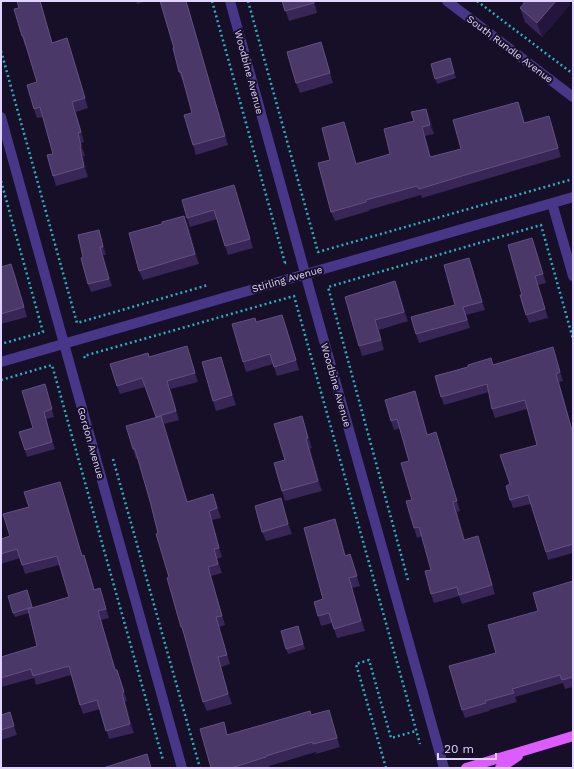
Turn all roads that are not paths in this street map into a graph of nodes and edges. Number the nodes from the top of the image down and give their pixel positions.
1 (230, 1) edge
2 (447, 1) edge
3 (573, 97) edge
4 (1, 117) edge
5 (573, 197) edge
6 (552, 203) junction
7 (305, 274) junction
8 (573, 276) edge
9 (63, 344) junction
10 (1, 362) edge
11 (573, 736) edge
12 (526, 750) junction
13 (182, 768) edge
14 (444, 768) edge
15 (466, 768) edge
16 (500, 768) edge

1 - 7 street, Woodbine Avenue
2 - 3 street, South Rundle Avenue
4 - 9 street, Gordon Avenue
5 - 6 street, Stirling Avenue
6 - 7 street, Stirling Avenue
6 - 8 street
7 - 9 street, Stirling Avenue
7 - 14 street, Woodbine Avenue
9 - 10 street, Stirling Avenue
9 - 13 street, Gordon Avenue
11 - 12 main road
12 - 15 main road
12 - 16 main road

